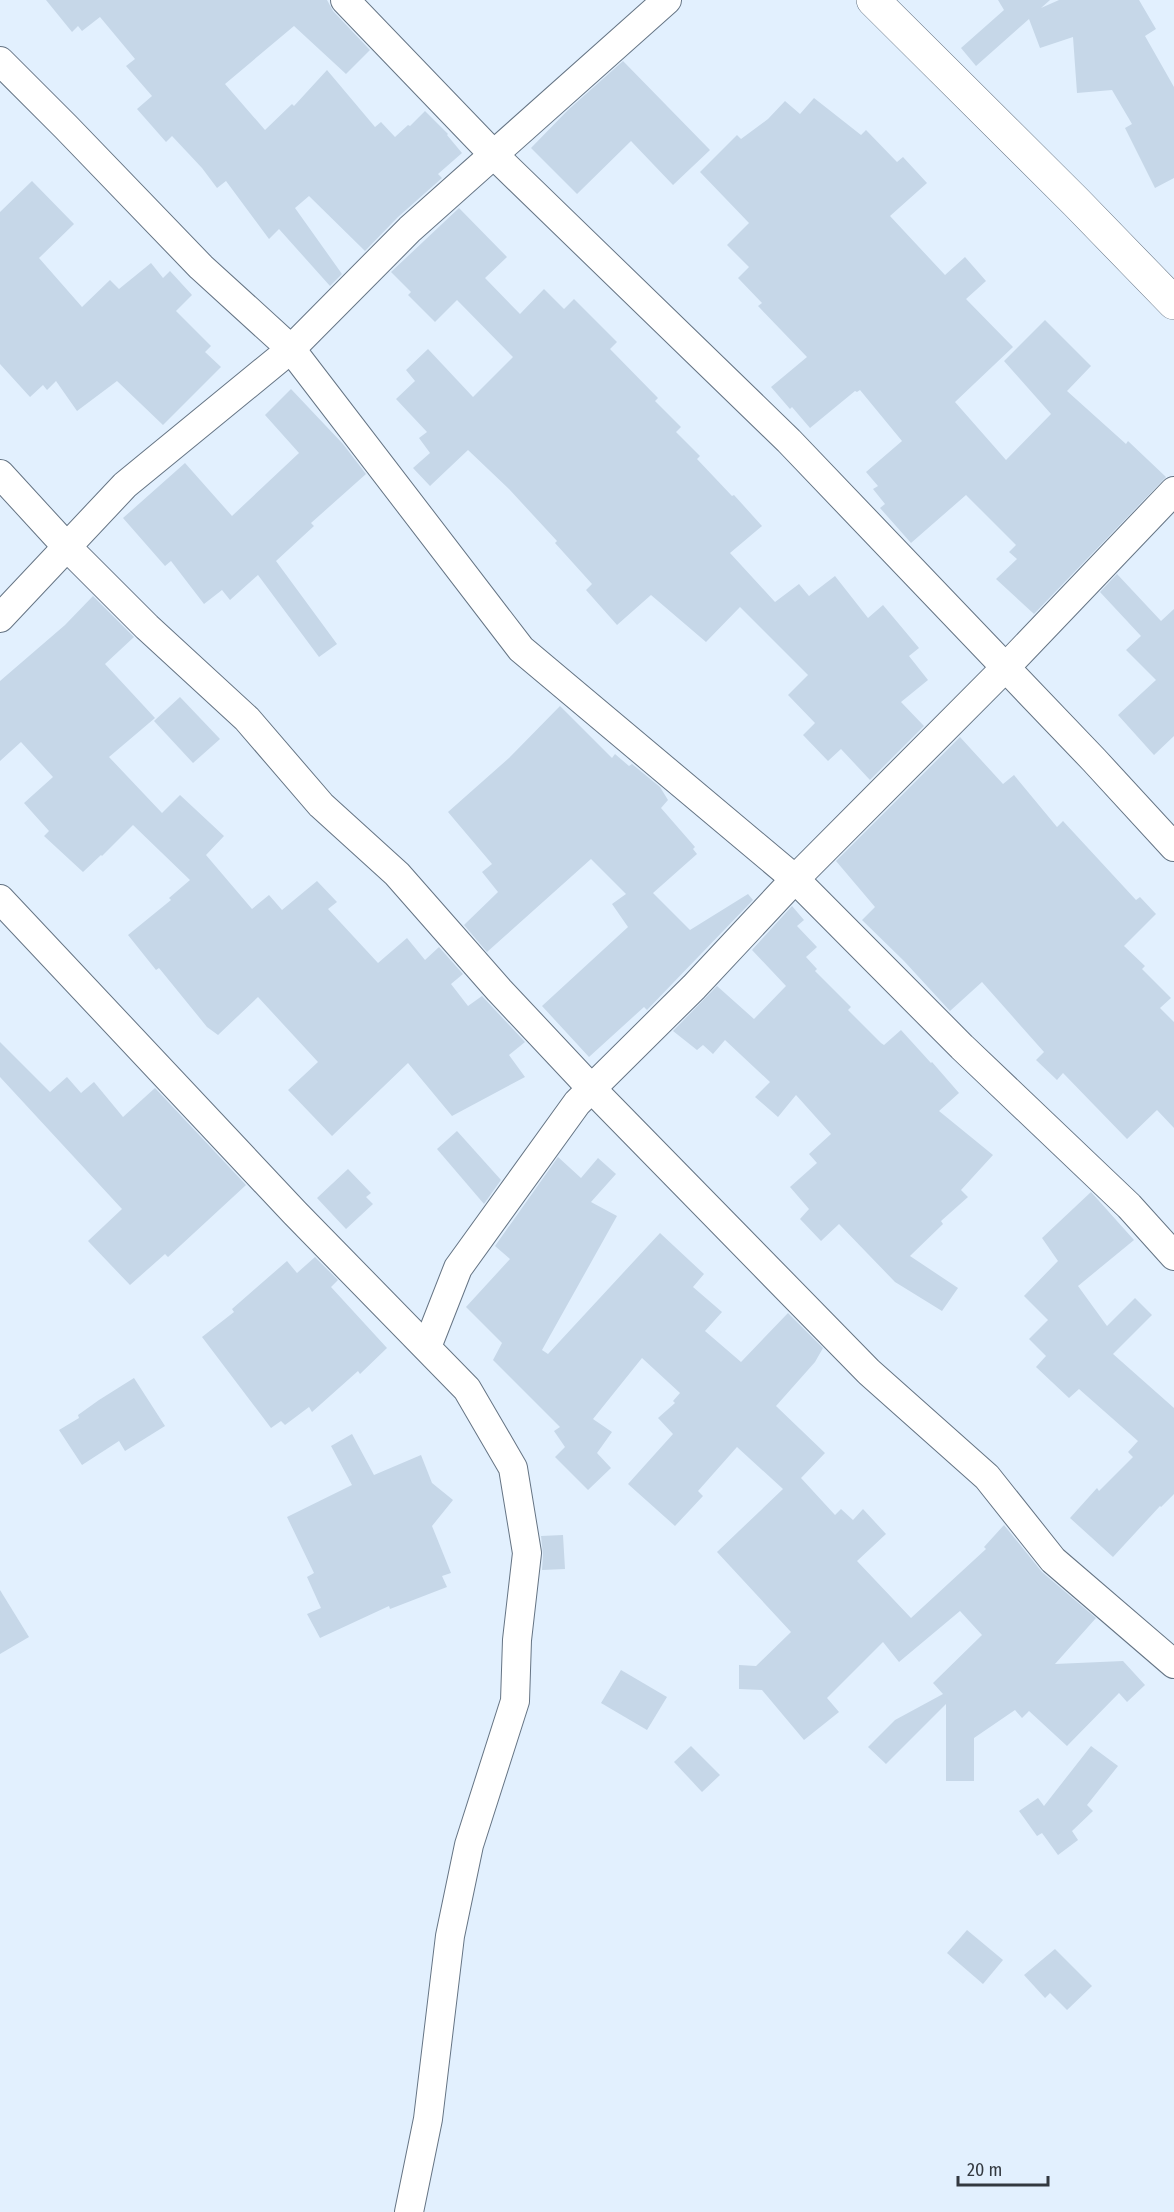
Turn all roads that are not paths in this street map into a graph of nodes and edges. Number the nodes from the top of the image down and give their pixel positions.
1 (345, 0) edge
2 (667, 0) edge
3 (873, 0) edge
4 (0, 61) edge
5 (494, 155) junction
6 (1174, 303) edge
7 (291, 349) junction
8 (0, 474) edge
9 (1174, 491) edge
10 (67, 547) junction
11 (0, 618) edge
12 (1005, 668) junction
13 (1174, 847) edge
14 (795, 879) junction
15 (0, 899) edge
16 (591, 1088) junction
17 (1174, 1256) edge
18 (427, 1347) junction
19 (1174, 1664) edge
20 (409, 2212) edge

1 - 5 street
2 - 5 street
3 - 6 street
4 - 7 street
5 - 7 street
5 - 12 street
7 - 10 street
7 - 14 street
8 - 10 street
9 - 12 street
10 - 11 street
10 - 16 street
12 - 13 street
12 - 14 street
14 - 16 street
14 - 17 street
15 - 18 street
16 - 18 street
16 - 19 street
18 - 20 street

